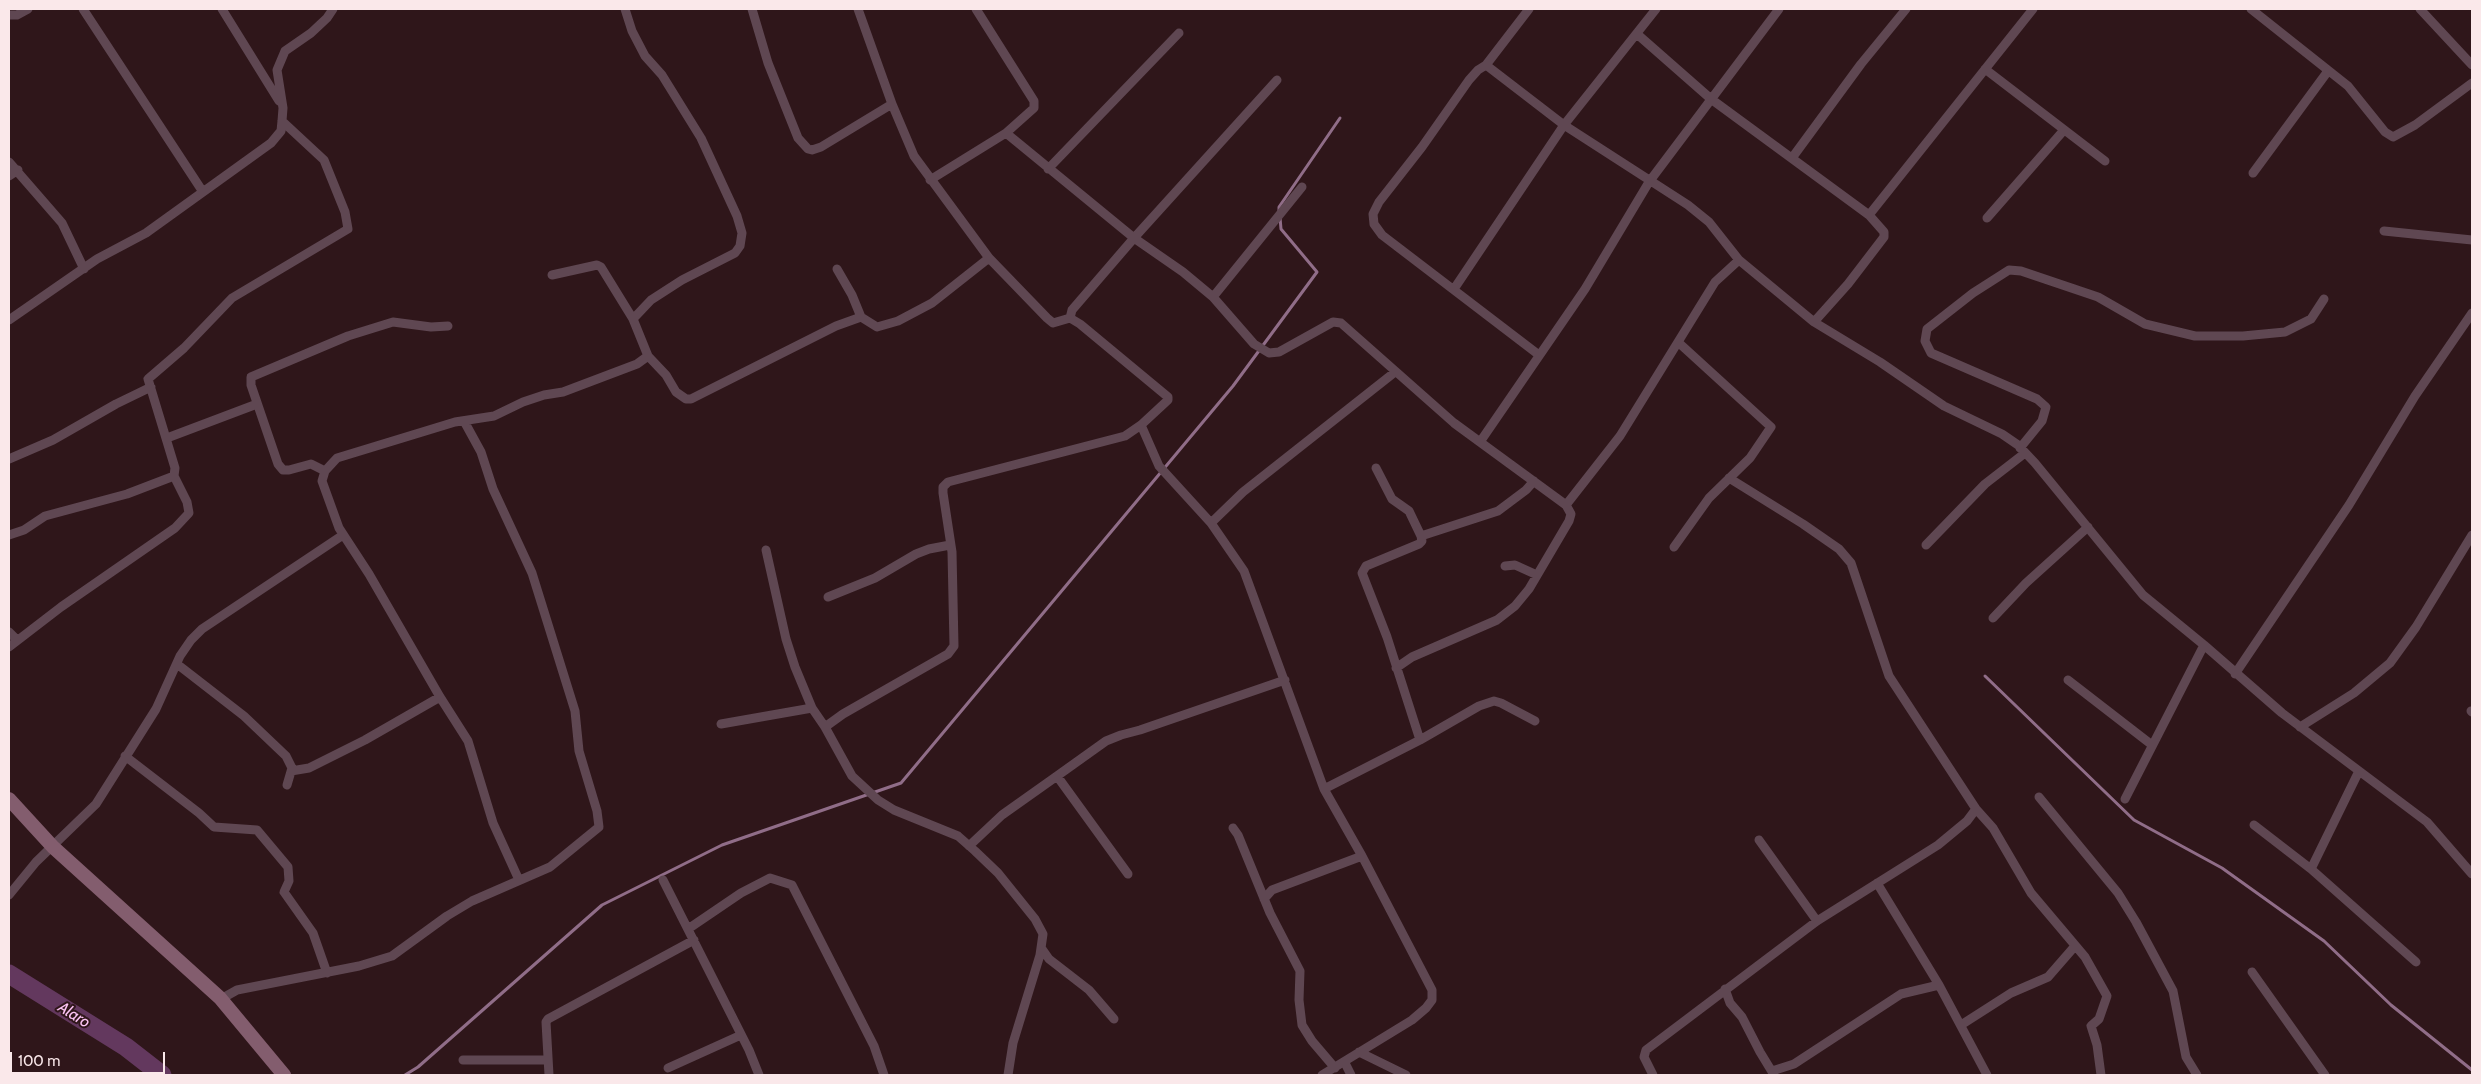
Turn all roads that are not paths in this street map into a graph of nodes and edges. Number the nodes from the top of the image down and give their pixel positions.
1 (28, 9) edge
2 (83, 9) edge
3 (222, 9) edge
4 (333, 9) edge
5 (625, 9) edge
6 (752, 9) edge
7 (858, 9) edge
8 (976, 9) edge
9 (1529, 9) edge
10 (1656, 9) edge
11 (1779, 9) edge
12 (1906, 9) edge
13 (2033, 9) edge
14 (2251, 9) edge
15 (2420, 9) edge
16 (9, 15) edge
17 (1179, 33) dead end
18 (1637, 34) junction
19 (1486, 65) junction
20 (2472, 65) edge
21 (1985, 69) junction
22 (277, 70) junction
23 (260, 71) junction
24 (2328, 71) junction
25 (1277, 80) dead end
26 (2472, 83) edge
27 (1711, 99) junction
28 (892, 104) junction
29 (283, 108) junction
30 (282, 121) junction
31 (1564, 125) junction
32 (2064, 130) junction
33 (1006, 133) junction
34 (1792, 158) junction
35 (2104, 161) dead end
36 (9, 162) edge
37 (1048, 169) junction
38 (18, 170) junction
39 (2253, 173) dead end
40 (9, 176) edge
41 (930, 180) junction
42 (1649, 182) junction
43 (1302, 187) dead end
44 (203, 192) junction
45 (1869, 215) junction
46 (1987, 218) dead end
47 (2384, 231) dead end
48 (1134, 238) junction
49 (2472, 240) edge
50 (989, 258) junction
51 (1739, 260) junction
52 (84, 269) junction
53 (837, 270) dead end
54 (552, 275) dead end
55 (1454, 289) junction
56 (1213, 297) junction
57 (2324, 298) dead end
58 (2472, 313) edge
59 (861, 317) junction
60 (1070, 318) junction
61 (633, 319) junction
62 (9, 320) edge
63 (1814, 322) junction
64 (448, 326) dead end
65 (1679, 343) junction
66 (1539, 355) junction
67 (648, 356) junction
68 (1395, 372) junction
69 (151, 388) junction
70 (257, 404) junction
71 (464, 421) junction
72 (1141, 425) junction
73 (167, 438) junction
74 (1480, 442) junction
75 (2022, 450) junction
76 (9, 459) edge
77 (1376, 468) dead end
78 (325, 471) junction
79 (174, 476) junction
80 (1729, 478) junction
81 (1534, 481) junction
82 (1566, 505) junction
83 (1211, 523) junction
84 (2088, 527) junction
85 (9, 535) edge
86 (343, 535) junction
87 (2472, 535) edge
88 (1421, 536) junction
89 (950, 545) junction
90 (1926, 545) dead end
91 (1674, 547) dead end
92 (766, 550) dead end
93 (1505, 566) dead end
94 (1538, 575) junction
95 (828, 597) dead end
96 (1993, 618) dead end
97 (9, 632) edge
98 (17, 640) junction
99 (2204, 645) junction
100 (9, 647) edge
101 (177, 664) junction
102 (1396, 668) junction
103 (2235, 674) junction
104 (1285, 680) junction
105 (2068, 680) dead end
106 (440, 698) junction
107 (812, 708) junction
108 (1535, 721) dead end
109 (721, 724) dead end
110 (825, 727) junction
111 (2300, 727) junction
112 (1420, 740) junction
113 (2152, 746) junction
114 (125, 756) junction
115 (291, 771) junction
116 (2359, 771) junction
117 (1057, 776) junction
118 (287, 785) dead end
119 (1324, 789) junction
120 (2039, 797) dead end
121 (9, 799) edge
122 (2125, 799) dead end
123 (1976, 809) junction
124 (2254, 826) dead end
125 (1233, 828) dead end
126 (1759, 840) dead end
127 (969, 846) junction
128 (53, 847) junction
129 (1362, 856) junction
130 (2311, 869) junction
131 (1128, 874) dead end
132 (2472, 874) edge
133 (518, 880) junction
134 (663, 880) dead end
135 (1876, 883) junction
136 (1259, 888) junction
137 (1272, 890) junction
138 (9, 895) edge
139 (1264, 899) junction
140 (1817, 920) junction
141 (688, 929) junction
142 (694, 940) junction
143 (2075, 946) junction
144 (1042, 949) junction
145 (2416, 962) dead end
146 (2252, 972) dead end
147 (327, 973) junction
148 (1939, 985) junction
149 (1725, 989) junction
150 (221, 999) junction
151 (1114, 1019) dead end
152 (1961, 1025) junction
153 (741, 1036) junction
154 (1358, 1052) junction
155 (463, 1060) dead end
156 (548, 1060) junction
157 (1345, 1062) junction
158 (668, 1068) dead end
159 (1335, 1068) junction
160 (1774, 1073) edge
161 (284, 1075) edge
162 (549, 1075) edge
163 (759, 1075) edge
164 (884, 1075) edge
165 (1008, 1075) edge
166 (1322, 1075) edge
167 (1351, 1075) edge
168 (1406, 1075) edge
169 (1653, 1075) edge
170 (1987, 1075) edge
171 (2101, 1075) edge
172 (2197, 1075) edge
173 (2325, 1075) edge

1 - 16 street
2 - 44 street
3 - 23 street
4 - 22 street
5 - 61 street
6 - 28 street
7 - 28 street
8 - 33 street
9 - 19 street
10 - 18 street
11 - 27 street
12 - 34 street
13 - 21 street
14 - 24 street
15 - 20 street
17 - 37 street
18 - 27 street
18 - 31 street
19 - 31 street
19 - 55 street
21 - 32 street
21 - 45 street
22 - 23 street
22 - 29 street
23 - 29 street
24 - 26 street
24 - 39 street
25 - 48 street
27 - 34 street
27 - 42 street
28 - 41 street
29 - 30 street
30 - 44 street
30 - 69 street
31 - 42 street
31 - 55 street
32 - 35 street
32 - 46 street
33 - 37 street
33 - 41 street
34 - 45 street
36 - 38 street
37 - 48 street
38 - 40 street
38 - 52 street
41 - 50 street
42 - 51 street
42 - 66 street
43 - 56 street
44 - 52 street
45 - 63 street
47 - 49 street
48 - 56 street
48 - 60 street
50 - 59 street
50 - 60 street
51 - 63 street
51 - 65 street
52 - 62 street
53 - 59 street
54 - 61 street
55 - 66 street
56 - 68 street
57 - 75 street
58 - 103 street
59 - 67 street
60 - 72 street
61 - 67 street
63 - 75 street
64 - 70 street
65 - 80 street
65 - 82 street
66 - 74 street
67 - 71 street
68 - 74 street
68 - 83 street
69 - 73 street
69 - 76 street
70 - 73 street
70 - 78 street
71 - 78 street
71 - 133 street
72 - 83 street
72 - 89 street
73 - 79 street
74 - 81 street
75 - 84 street
75 - 90 street
77 - 88 street
78 - 86 street
79 - 85 street
79 - 98 street
80 - 91 street
80 - 123 street
81 - 82 street
81 - 88 street
82 - 94 street
83 - 104 street
84 - 96 street
84 - 99 street
86 - 101 street
86 - 106 street
87 - 111 street
88 - 102 street
89 - 95 street
89 - 110 street
92 - 107 street
93 - 94 street
94 - 102 street
97 - 98 street
98 - 100 street
99 - 103 street
99 - 113 street
101 - 114 street
101 - 115 street
102 - 112 street
103 - 111 street
104 - 117 street
104 - 119 street
105 - 113 street
106 - 115 street
106 - 133 street
107 - 109 street
107 - 110 street
108 - 112 street
110 - 127 street
111 - 116 street
112 - 119 street
113 - 122 street
114 - 128 street
114 - 147 street
115 - 118 street
116 - 130 street
116 - 132 street
117 - 127 street
117 - 131 street
119 - 129 street
120 - 172 street
121 - 128 street
123 - 135 street
123 - 143 street
124 - 130 street
125 - 136 street
126 - 140 street
127 - 144 street
128 - 138 street
128 - 150 street
129 - 137 street
129 - 154 street
130 - 145 street
133 - 147 street
134 - 141 street
135 - 140 street
135 - 148 street
136 - 137 street
136 - 139 street
137 - 139 street
139 - 159 street
140 - 149 street
141 - 142 street
141 - 164 street
142 - 153 street
142 - 156 street
143 - 152 street
143 - 171 street
144 - 151 street
144 - 165 street
146 - 173 street
147 - 150 street
148 - 152 street
148 - 160 street
149 - 160 street
149 - 169 street
150 - 161 street
152 - 170 street
153 - 158 street
153 - 163 street
154 - 157 street
154 - 168 street
155 - 156 street
156 - 162 street
157 - 159 street
157 - 167 street
159 - 166 street

